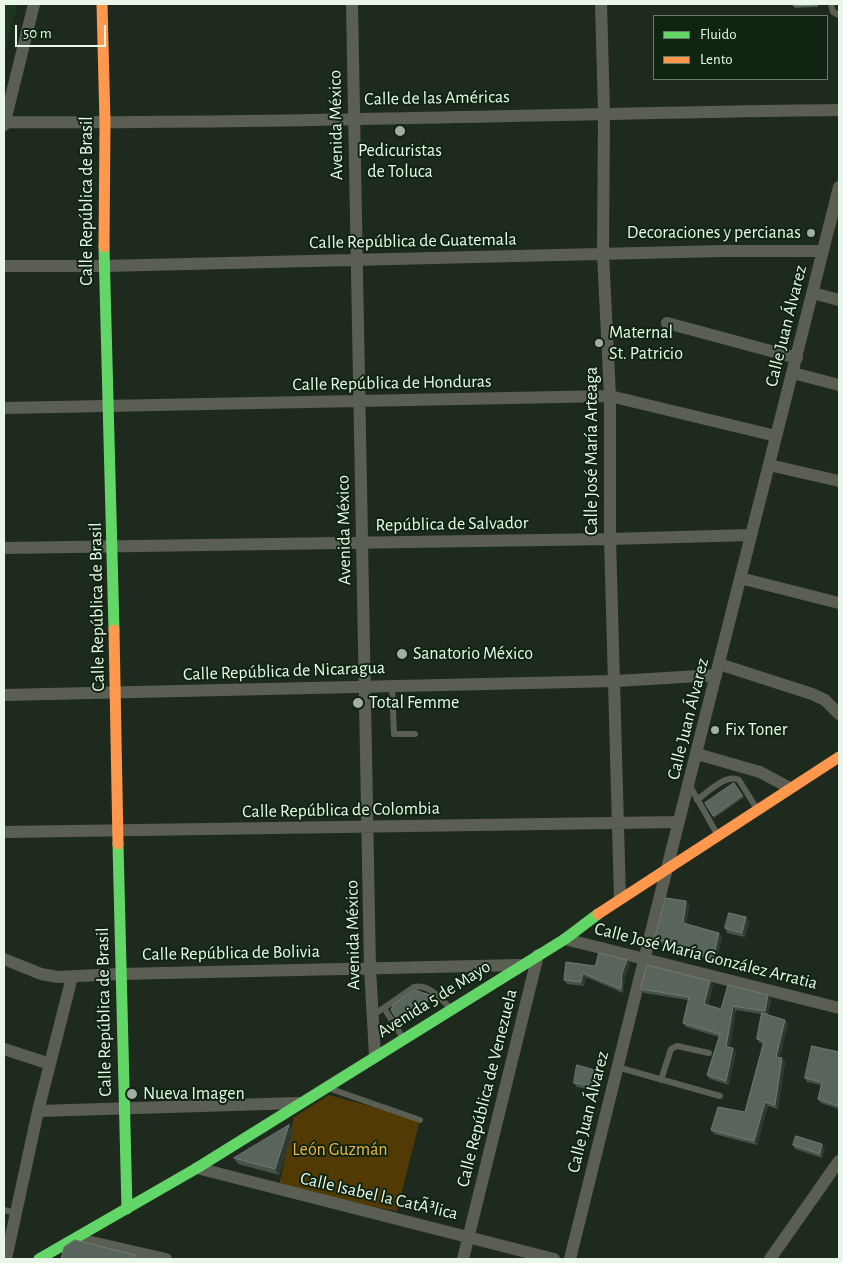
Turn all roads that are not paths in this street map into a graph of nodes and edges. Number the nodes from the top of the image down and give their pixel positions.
1 (34, 4) edge
2 (102, 4) edge
3 (352, 4) edge
4 (601, 4) edge
5 (831, 4) edge
6 (839, 15) edge
7 (839, 110) edge
8 (604, 112) junction
9 (353, 118) junction
10 (105, 122) junction
11 (4, 124) edge
12 (839, 187) edge
13 (823, 251) junction
14 (603, 254) junction
15 (357, 259) junction
16 (4, 266) edge
17 (104, 266) junction
18 (813, 293) junction
19 (839, 300) edge
20 (667, 322) dead end
21 (797, 358) junction
22 (793, 373) junction
23 (839, 385) edge
24 (610, 396) junction
25 (361, 402) junction
26 (108, 406) junction
27 (4, 408) edge
28 (776, 436) junction
29 (769, 465) junction
30 (839, 481) edge
31 (750, 535) junction
32 (610, 539) junction
33 (361, 542) junction
34 (113, 547) junction
35 (4, 548) edge
36 (740, 578) junction
37 (839, 603) edge
38 (717, 670) junction
39 (616, 681) junction
40 (392, 686) junction
41 (365, 687) junction
42 (4, 694) edge
43 (116, 694) junction
44 (839, 714) edge
45 (416, 734) dead end
46 (697, 754) junction
47 (839, 757) edge
48 (690, 786) junction
49 (790, 788) junction
50 (696, 800) junction
51 (757, 809) junction
52 (679, 822) junction
53 (619, 824) junction
54 (368, 827) junction
55 (118, 830) junction
56 (4, 832) edge
57 (718, 835) junction
58 (669, 868) junction
59 (620, 898) junction
60 (564, 939) junction
61 (538, 955) junction
62 (643, 958) junction
63 (4, 959) edge
64 (522, 965) junction
65 (370, 968) junction
66 (120, 974) junction
67 (72, 977) junction
68 (384, 1008) junction
69 (451, 1008) junction
70 (839, 1008) edge
71 (372, 1016) junction
72 (403, 1038) junction
73 (4, 1048) edge
74 (709, 1053) dead end
75 (375, 1056) junction
76 (50, 1064) junction
77 (616, 1067) junction
78 (661, 1080) junction
79 (325, 1086) junction
80 (720, 1096) dead end
81 (298, 1103) junction
82 (123, 1108) junction
83 (38, 1110) junction
84 (420, 1120) dead end
85 (839, 1161) edge
86 (197, 1168) junction
87 (127, 1209) junction
88 (10, 1211) edge
89 (469, 1236) junction
90 (78, 1238) junction
91 (6, 1259) edge
92 (40, 1259) edge
93 (161, 1259) edge
94 (464, 1259) edge
95 (554, 1259) edge
96 (570, 1259) edge
97 (770, 1259) edge

1 - 11 street
2 - 10 street, Calle República de Brasil
3 - 9 street, Avenida México
4 - 8 street, Calle José María Arteaga
5 - 6 lane
7 - 8 street, Calle de las Américas
8 - 9 street, Calle de las Américas
8 - 14 street, Calle José María Arteaga
9 - 10 street, Calle de las Américas
9 - 15 street, Avenida México
10 - 11 street, Calle de las Américas
10 - 17 street, Calle República de Brasil
12 - 13 street, Calle Juan Álvarez
13 - 14 street, Calle República de Guatemala
13 - 18 street, Calle Juan Álvarez
14 - 15 street, Calle República de Guatemala
14 - 24 street, Calle José María Arteaga
15 - 17 street, Calle República de Guatemala
15 - 25 street, Avenida México
16 - 17 street, Calle República de Guatemala
17 - 26 street, Calle República de Brasil
18 - 19 street
18 - 21 street, Calle Juan Álvarez
20 - 21 street
21 - 22 street, Calle Juan Álvarez
22 - 23 street
22 - 28 street, Calle Juan Álvarez
24 - 25 street, Calle República de Honduras
24 - 28 street, Calle República de Honduras
24 - 32 street, Calle José María Arteaga
25 - 26 street, Calle República de Honduras
25 - 33 street, Avenida México
26 - 27 street, Calle República de Honduras
26 - 34 street, Calle República de Brasil
28 - 29 street, Calle Juan Álvarez
29 - 30 street
29 - 31 street, Calle Juan Álvarez
31 - 32 street, República de Salvador
31 - 36 street, Calle Juan Álvarez
32 - 33 street, República de Salvador
32 - 39 street, Calle José María Arteaga
33 - 34 street, República de Salvador
33 - 41 street, Avenida México
34 - 35 street, República de Salvador
34 - 43 street, Calle República de Brasil
36 - 37 street
36 - 38 street, Calle Juan Álvarez
38 - 39 street, Calle República de Nicaragua
38 - 44 street
38 - 46 street, Calle Juan Álvarez
39 - 40 street, Calle República de Nicaragua
39 - 53 street, Calle José María Arteaga
40 - 41 street, Calle República de Nicaragua
40 - 45 lane
41 - 43 street, Calle República de Nicaragua
41 - 54 street, Avenida México
42 - 43 street, Calle República de Nicaragua
43 - 55 street, Calle República de Brasil
46 - 48 street, Calle Juan Álvarez
46 - 49 street
47 - 49 street, Avenida 5 de Mayo
48 - 50 lane
48 - 52 street, Calle Juan Álvarez
49 - 51 street, Avenida 5 de Mayo
50 - 51 lane
50 - 57 lane
51 - 57 street, Avenida 5 de Mayo
52 - 53 street, Calle República de Colombia
52 - 58 street, Calle Juan Álvarez
53 - 54 street, Calle República de Colombia
53 - 59 street, Calle José María Arteaga
54 - 55 street, Calle República de Colombia
54 - 65 street, Avenida México
55 - 56 street, Calle República de Colombia
55 - 66 street, Calle República de Brasil
57 - 58 street, Avenida 5 de Mayo
58 - 59 street, Avenida 5 de Mayo
58 - 62 street, Calle Juan Álvarez
59 - 60 street, Avenida 5 de Mayo
60 - 61 street, Avenida 5 de Mayo
60 - 62 street, Calle José María González Arratia
61 - 64 street, Avenida 5 de Mayo
61 - 89 street, Calle República de Venezuela
62 - 70 street, Calle José María González Arratia
62 - 77 street, Calle Juan Álvarez
63 - 67 street, Calle República de Bolivia
64 - 65 street, Calle República de Bolivia
64 - 69 street, Avenida 5 de Mayo
65 - 66 street, Calle República de Bolivia
65 - 71 street, Avenida México
66 - 67 street, Calle República de Bolivia
66 - 82 street, Calle República de Brasil
67 - 76 street
68 - 69 lane
68 - 71 lane
68 - 72 lane
69 - 72 street, Avenida 5 de Mayo
71 - 75 street, Avenida México
72 - 75 street, Avenida 5 de Mayo
73 - 76 street
74 - 78 lane
75 - 79 street, Avenida 5 de Mayo
76 - 83 street
77 - 78 lane
77 - 96 street, Calle Juan Álvarez
78 - 80 lane
79 - 81 street, Avenida 5 de Mayo
79 - 84 lane
81 - 82 street
81 - 86 street, Avenida 5 de Mayo
82 - 83 street
82 - 87 street, Calle República de Brasil
83 - 88 street
85 - 97 street
86 - 87 street, Avenida 5 de Mayo
86 - 89 street, Calle Isabel la CatÃ³lica
87 - 90 street, Avenida 5 de Mayo
88 - 91 street
89 - 94 street, Calle República de Venezuela
89 - 95 street, Calle Isabel la CatÃ³lica
90 - 92 street, Avenida 5 de Mayo
90 - 93 street

